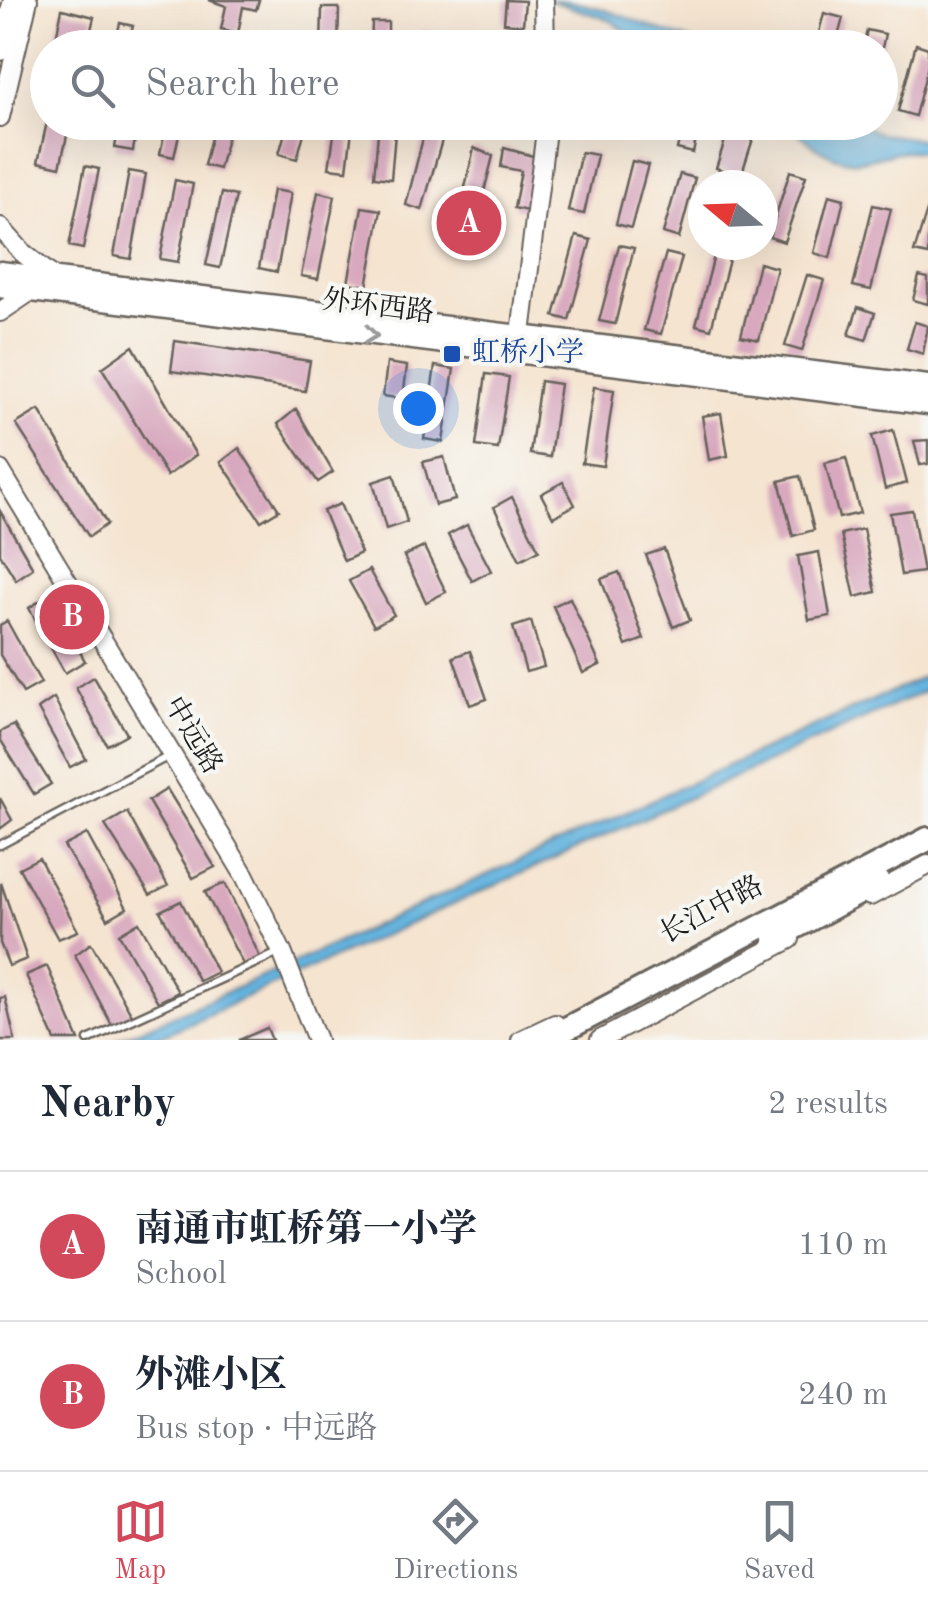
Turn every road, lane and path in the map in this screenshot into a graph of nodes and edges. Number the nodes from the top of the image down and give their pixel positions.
1 (13, 0) edge
2 (28, 0) edge
3 (544, 4) edge
4 (544, 30) edge
5 (0, 52) edge
6 (0, 117) edge
7 (545, 140) edge
8 (0, 227) edge
9 (0, 272) edge
10 (56, 279) junction
11 (0, 288) edge
12 (32, 291) junction
13 (0, 312) edge
14 (520, 344) junction
15 (928, 386) edge
16 (928, 404) edge
17 (0, 470) edge
18 (172, 754) junction
19 (928, 830) edge
20 (928, 839) edge
21 (0, 845) edge
22 (928, 856) edge
23 (928, 865) edge
24 (283, 957) junction
25 (88, 1040) edge
26 (317, 1040) edge
27 (521, 1040) edge
28 (544, 1040) edge
29 (576, 1040) edge
30 (600, 1040) edge

1 - 5 main road
2 - 6 main road
3 - 4 main road
7 - 14 main road
8 - 10 main road
9 - 10 main road, 外环西路
10 - 14 main road, 外环西路
11 - 12 main road, 外环西路
12 - 13 main road
12 -> 14 main road, 外环西路
14 - 15 main road, 外环西路
14 - 16 main road, 外环西路
17 - 18 main road, 中远路
18 - 21 lane
18 - 24 main road, 中远路
19 - 27 main road, 长江中路
20 - 28 highway, 长江中路
22 - 29 highway, 长江中路
23 - 30 main road
24 - 25 lane
24 - 26 main road, 中远路

